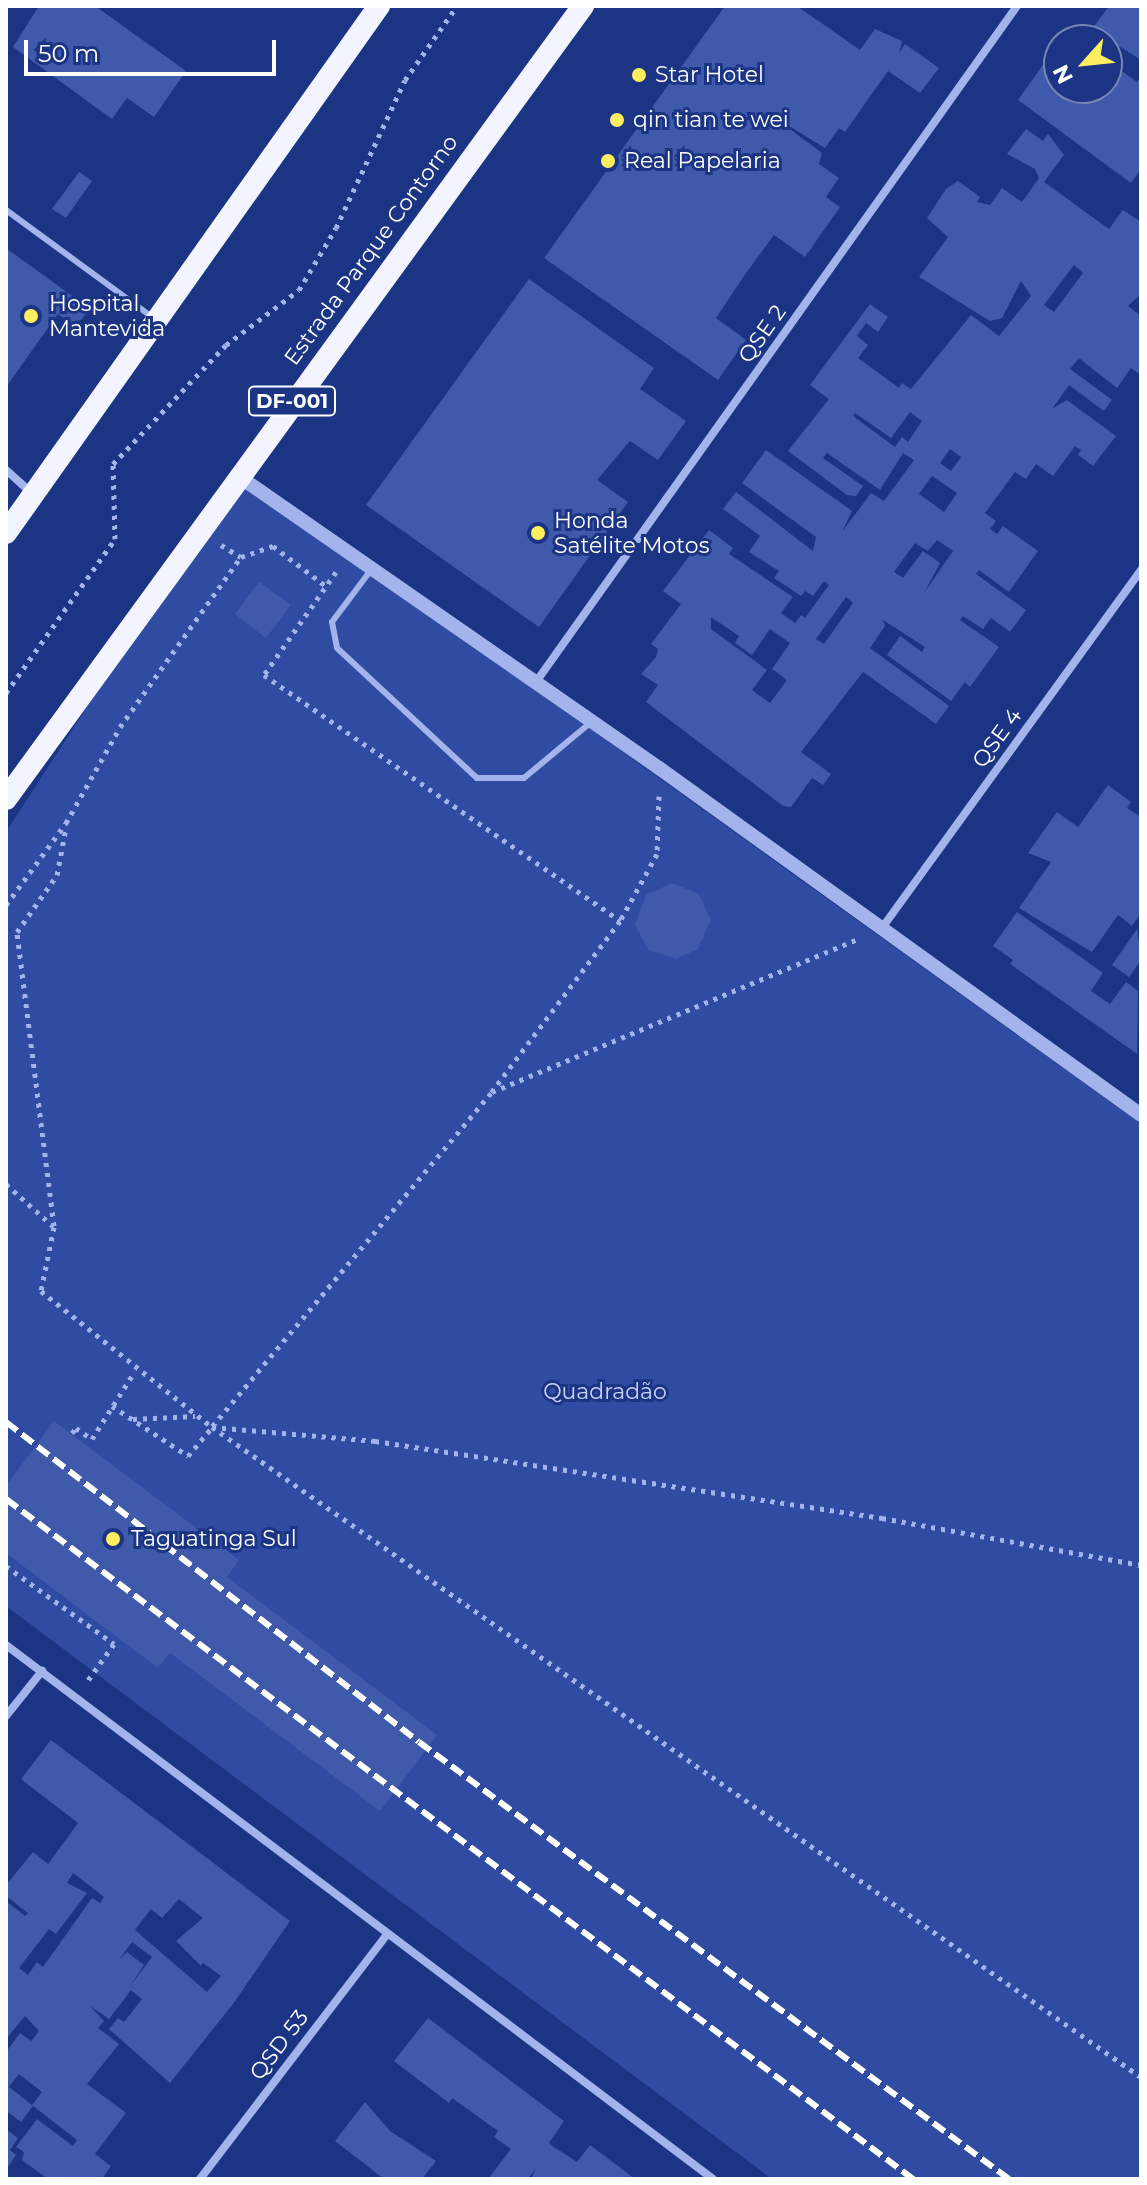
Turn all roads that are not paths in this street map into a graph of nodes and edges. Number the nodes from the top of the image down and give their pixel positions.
1 (379, 6) edge
2 (583, 6) edge
3 (1017, 6) edge
4 (6, 210) edge
5 (156, 320) junction
6 (6, 470) edge
7 (237, 475) junction
8 (34, 494) junction
9 (6, 533) edge
10 (371, 570) junction
11 (1141, 570) edge
12 (536, 682) junction
13 (592, 721) junction
14 (6, 799) edge
15 (882, 928) junction
16 (1141, 1115) edge
17 (6, 1645) edge
18 (42, 1671) junction
19 (6, 1716) edge
20 (387, 1934) junction
21 (200, 2179) edge
22 (713, 2179) edge

1 - 5 highway
2 - 7 highway, Estrada Parque Contorno / DF-001
3 - 12 street, QSE 2
4 - 5 lane
5 - 8 highway
6 - 8 street
7 - 10 street
7 - 14 highway, Estrada Parque Contorno / DF-001
8 - 9 highway
10 - 12 street
10 - 13 lane
11 - 15 street, QSE 4
12 - 13 street
13 - 15 street
15 - 16 street
17 - 18 street
18 - 19 street
18 - 20 street
20 - 21 street, QSD 53
20 - 22 street

